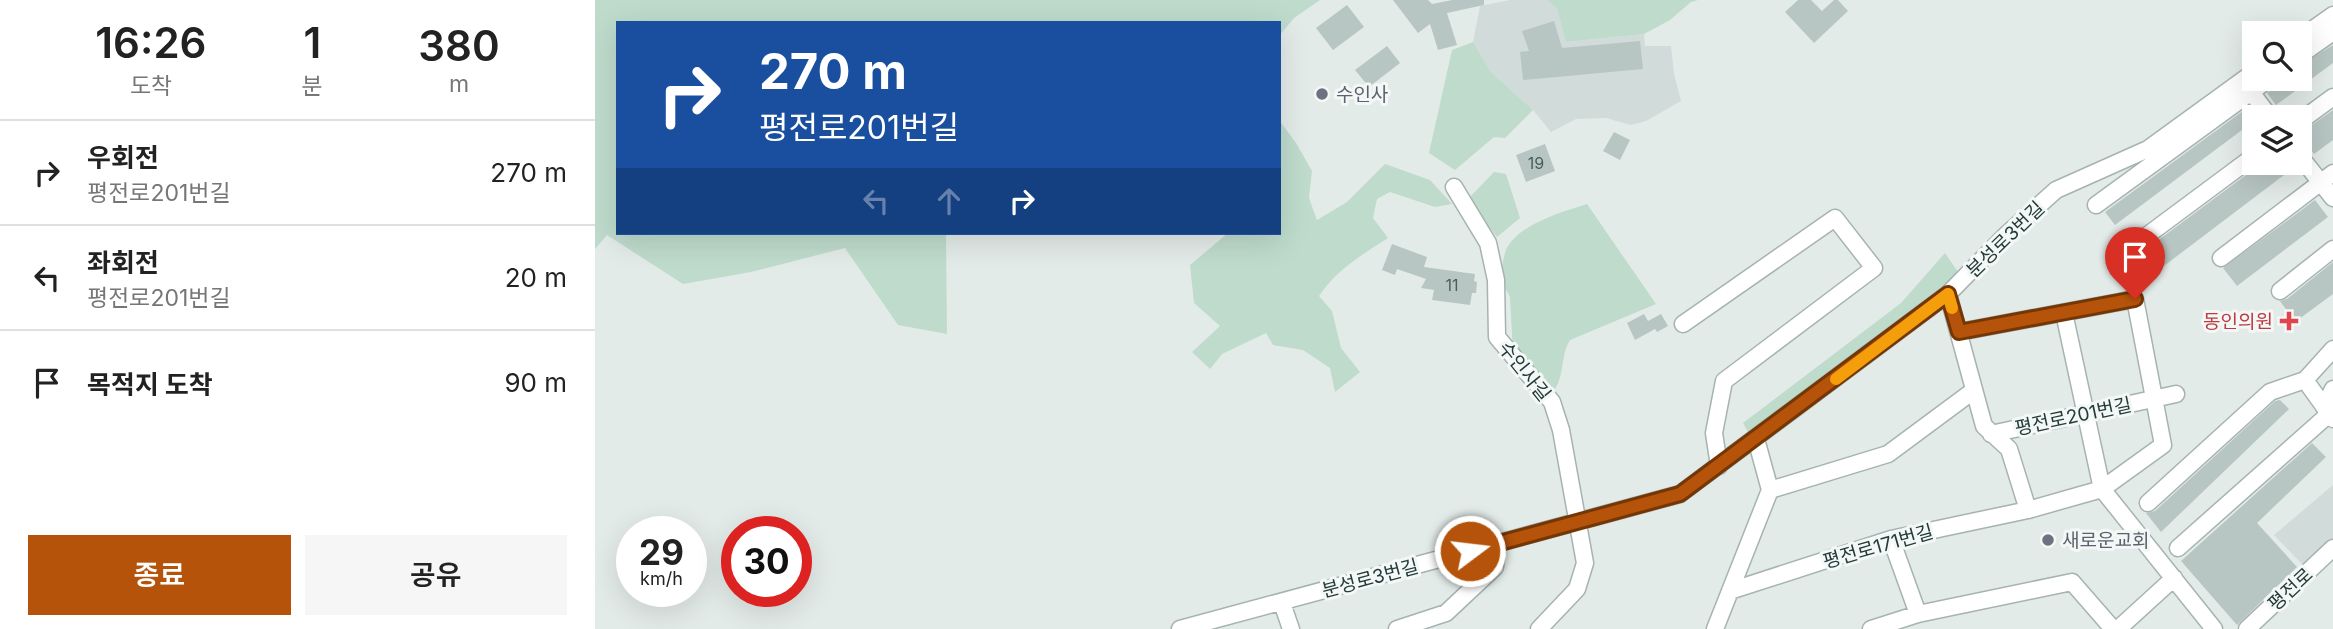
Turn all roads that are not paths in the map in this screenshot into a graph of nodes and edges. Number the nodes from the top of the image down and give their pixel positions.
1 (2333, 15) edge
2 (2312, 30) edge
3 (2333, 32) edge
4 (2312, 47) edge
5 (2242, 81) edge
6 (2251, 92) joint
7 (2333, 97) edge
8 (2261, 105) edge
9 (2312, 112) edge
10 (2242, 165) edge
11 (2312, 165) edge
12 (2327, 177) edge
13 (1454, 187) dead end
14 (2333, 198) edge
15 (2095, 205) dead end
16 (2141, 240) dead end
17 (2333, 249) edge
18 (2221, 258) dead end
19 (2280, 291) dead end
20 (1948, 294) junction
21 (2064, 313) junction
22 (1683, 324) dead end
23 (1959, 332) junction
24 (2333, 349) edge
25 (2305, 380) junction
26 (2333, 389) edge
27 (1973, 391) junction
28 (2176, 394) dead end
29 (2155, 399) junction
30 (2085, 412) junction
31 (2329, 413) edge
32 (1991, 434) junction
33 (1756, 439) junction
34 (1719, 466) junction
35 (2102, 489) junction
36 (1770, 490) junction
37 (2148, 503) dead end
38 (2028, 510) junction
39 (1577, 521) junction
40 (1891, 539) junction
41 (1497, 544) junction
42 (2178, 548) dead end
43 (2333, 548) edge
44 (2174, 578) junction
45 (1730, 591) junction
46 (1282, 603) junction
47 (1918, 614) junction
48 (1180, 629) edge
49 (1291, 629) edge
50 (1397, 629) edge
51 (1539, 629) edge
52 (1715, 629) edge
53 (1871, 629) edge
54 (2115, 629) edge
55 (2214, 629) edge
56 (2247, 629) edge

1 - 2 street
3 - 4 street
5 - 20 street, 분성로3번길
6 - 8 street
6 - 15 street
7 - 9 street
10 - 16 street
11 - 12 street
12 - 14 street
12 - 18 street
13 - 39 street, 수인사길
17 - 19 street
20 - 23 street, 평전로201번길
20 - 33 street, 분성로3번길
21 - 23 street, 평전로201번길
21 - 29 street, 평전로201번길
21 - 30 street
22 - 34 street
23 - 27 street, 평전로201번길
24 - 25 street
25 - 31 street
25 - 37 street
26 - 31 street
27 - 32 street, 평전로201번길
27 - 36 street
28 - 29 street
29 - 30 street, 평전로201번길
29 - 35 street, 평전로201번길
30 - 32 street, 평전로201번길
30 - 35 street
31 - 42 street
32 - 38 street, 평전로201번길
33 - 34 street, 분성로3번길
33 - 36 street
34 - 39 street, 분성로3번길
35 - 38 street, 평전로201번길
35 - 44 street
36 - 45 street
38 - 40 street, 평전로171번길
39 - 41 street, 분성로3번길
39 - 51 street, 수인사길
40 - 45 street, 평전로171번길
40 - 47 street
41 - 46 street, 분성로3번길
41 - 50 street
43 - 56 street, 평전로
44 - 54 street
44 - 55 street
45 - 52 street
46 - 48 street, 분성로3번길
46 - 49 street
47 - 53 street
47 - 54 street

